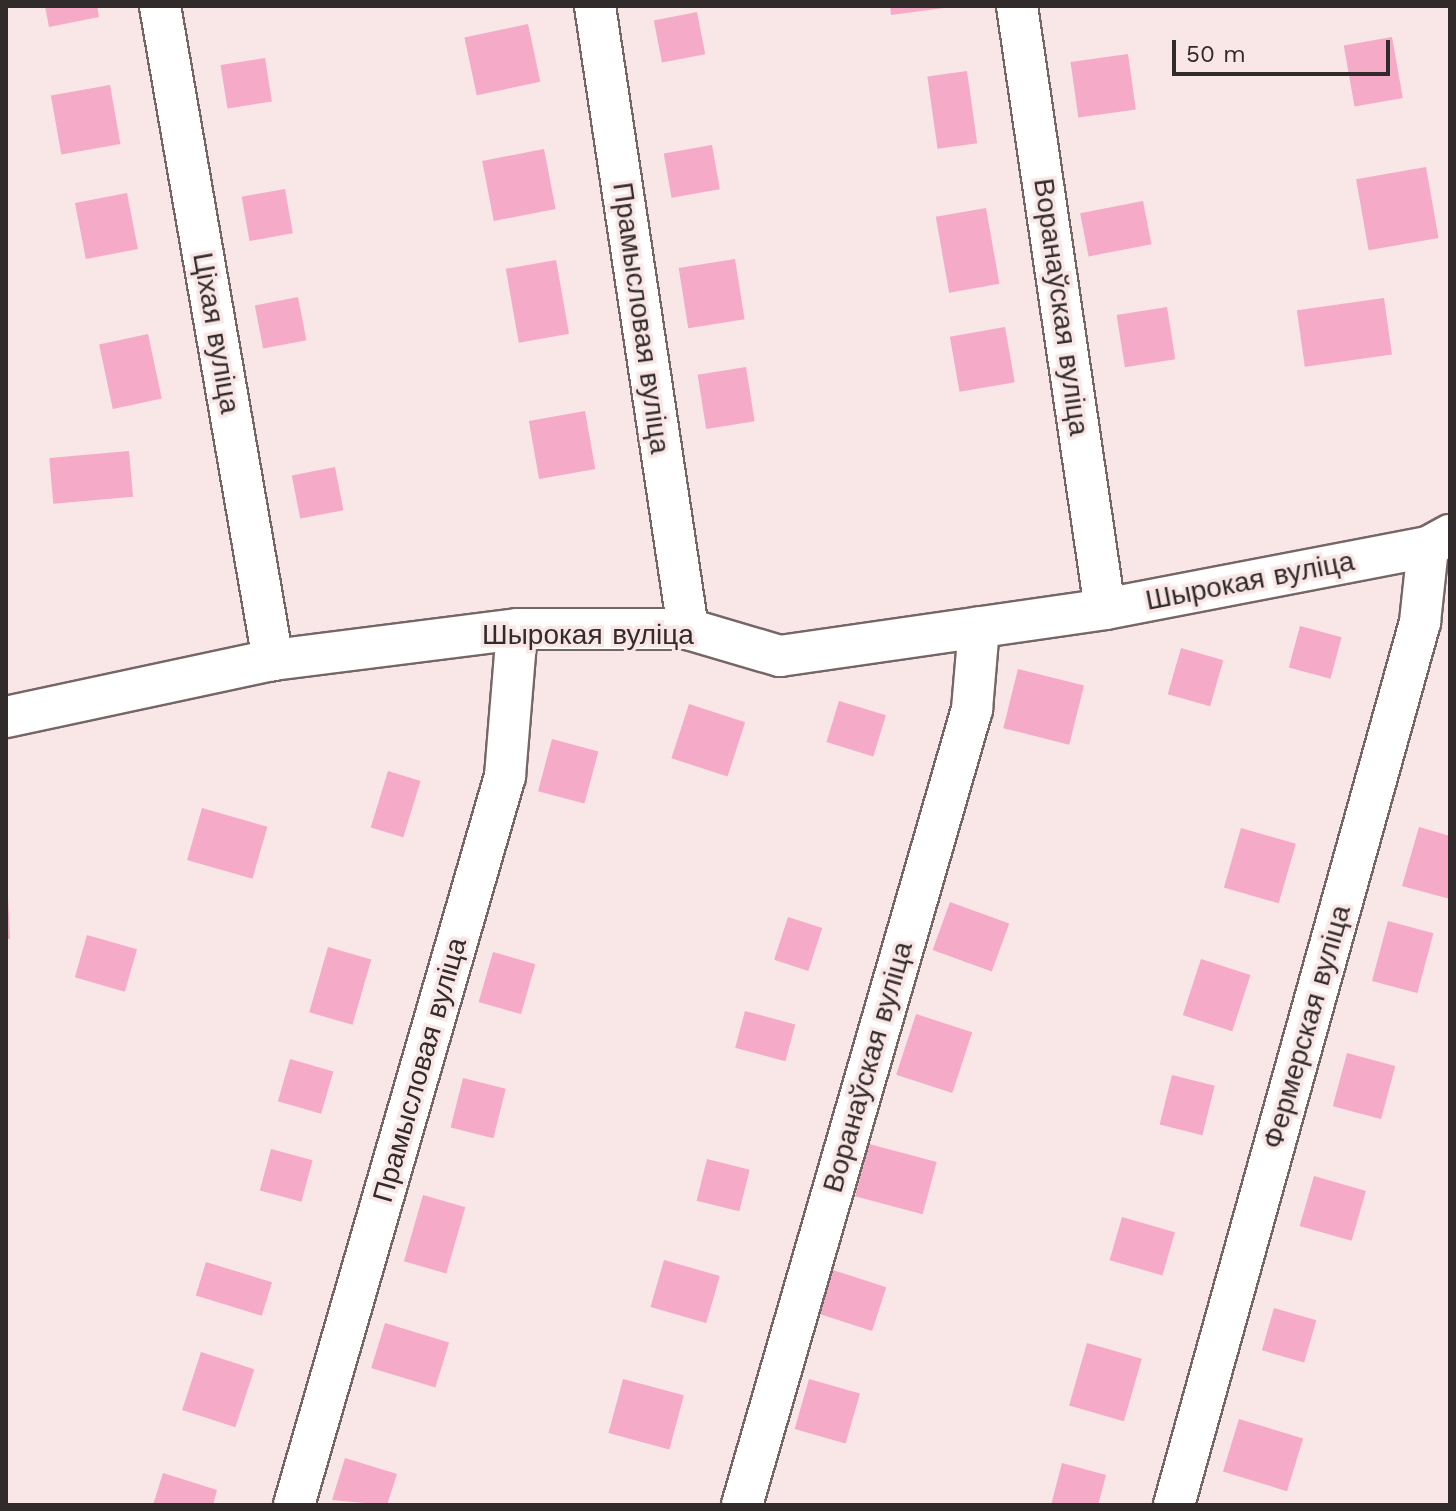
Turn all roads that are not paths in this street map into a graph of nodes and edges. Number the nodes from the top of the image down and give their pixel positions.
1 (160, 6) edge
2 (595, 6) edge
3 (1017, 6) edge
4 (1439, 541) edge
5 (1105, 609) junction
6 (979, 627) junction
7 (517, 629) junction
8 (688, 629) junction
9 (273, 660) junction
10 (6, 717) edge
11 (294, 1505) edge
12 (742, 1505) edge
13 (1174, 1505) edge

1 - 9 street, Ціхая вуліца
2 - 8 street, Прамысловая вуліца
3 - 5 street, Воранаўская вуліца
4 - 5 street, Шырокая вуліца
4 - 13 street, Фермерская вуліца
5 - 6 street, Шырокая вуліца
6 - 8 street, Шырокая вуліца
6 - 12 street, Воранаўская вуліца
7 - 8 street, Шырокая вуліца
7 - 9 street, Шырокая вуліца
7 - 11 street, Прамысловая вуліца
9 - 10 street, Шырокая вуліца

